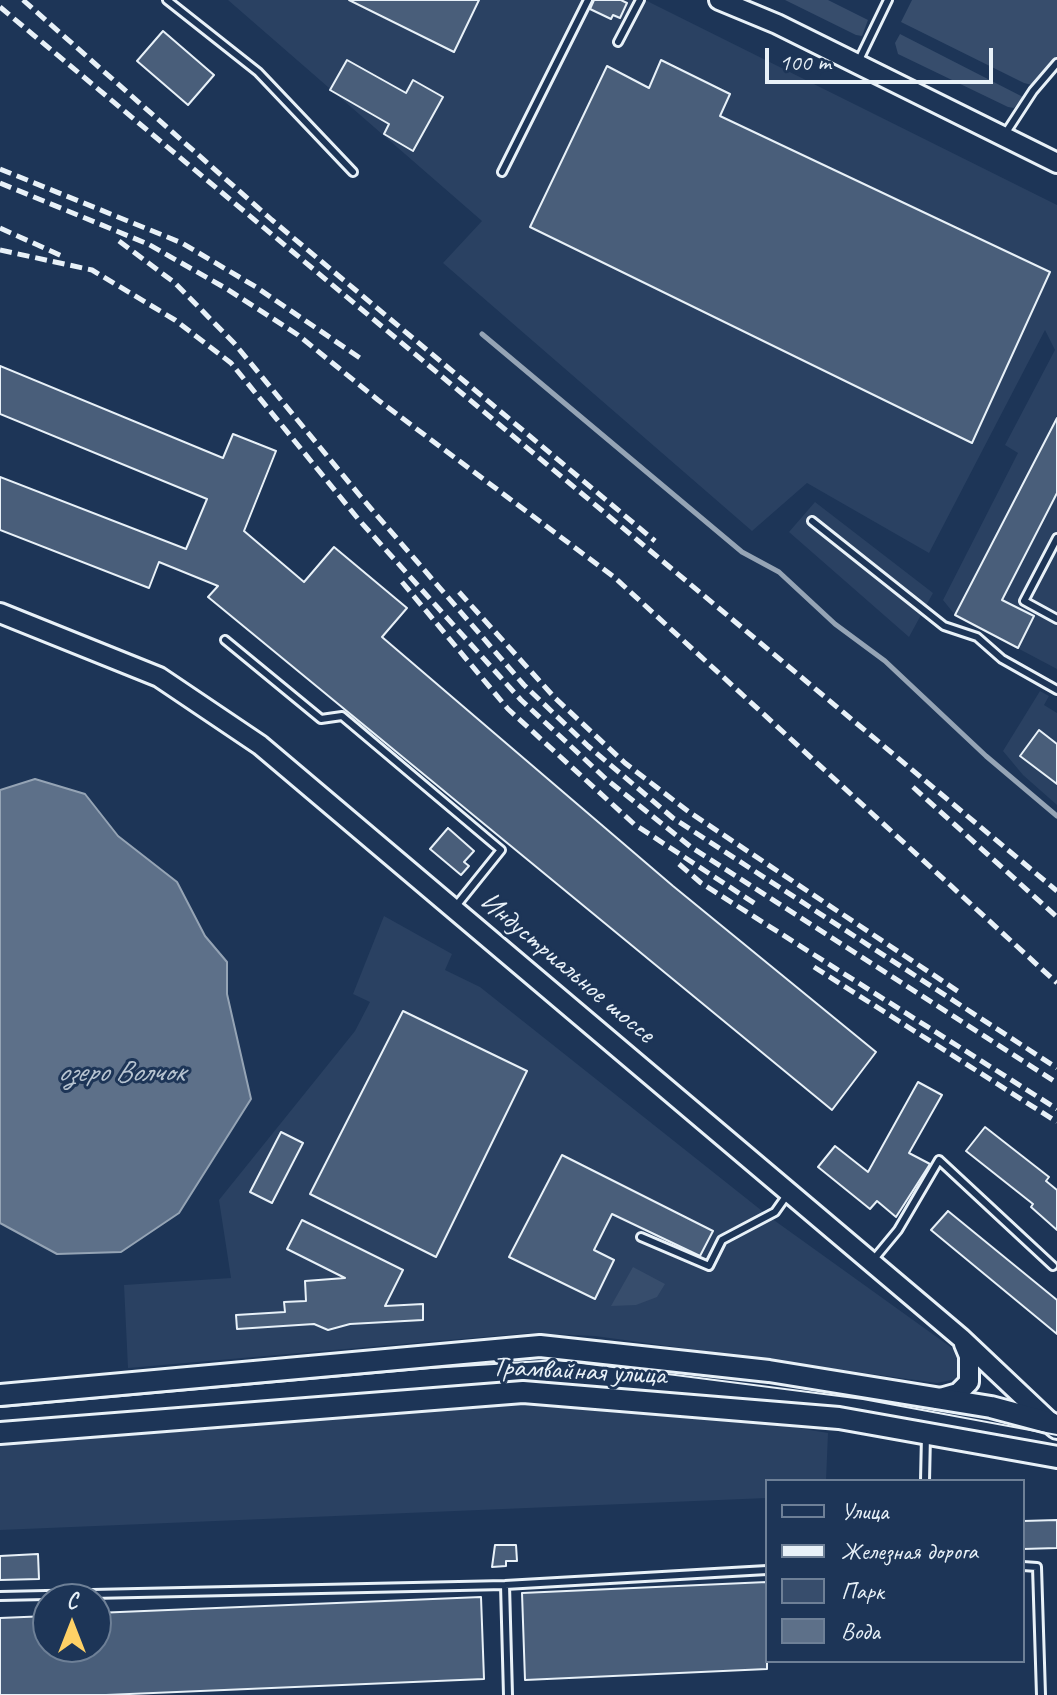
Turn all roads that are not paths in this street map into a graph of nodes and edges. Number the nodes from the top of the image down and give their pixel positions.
1 (167, 0) edge
2 (588, 0) edge
3 (640, 0) edge
4 (719, 0) edge
5 (888, 0) edge
6 (742, 6) edge
7 (618, 42) dead end
8 (1057, 63) edge
9 (858, 64) junction
10 (1004, 136) junction
11 (1057, 163) edge
12 (353, 172) dead end
13 (502, 172) dead end
14 (812, 521) dead end
15 (1057, 538) edge
16 (0, 613) edge
17 (1057, 619) edge
18 (225, 640) dead end
19 (1057, 690) edge
20 (454, 909) junction
21 (789, 1193) junction
22 (641, 1237) dead end
23 (871, 1262) junction
24 (1053, 1266) dead end
25 (961, 1338) junction
26 (0, 1395) edge
27 (937, 1399) junction
28 (1055, 1423) edge
29 (926, 1432) junction
30 (0, 1433) edge
31 (1057, 1457) edge
32 (925, 1479) edge
33 (1025, 1566) edge
34 (765, 1570) edge
35 (505, 1585) junction
36 (0, 1596) edge
37 (508, 1695) edge
38 (1041, 1695) edge

1 - 12 lane
2 - 13 lane
3 - 7 lane
4 - 6 street
5 - 9 lane
6 - 9 street
8 - 10 lane
9 - 10 street
10 - 11 street
14 - 19 lane
15 - 17 lane
16 - 20 street, Индустриальное шоссе
18 - 20 lane
20 - 21 street, Индустриальное шоссе
21 - 22 lane
21 - 23 street, Индустриальное шоссе
23 - 24 lane
23 - 25 street, Индустриальное шоссе
25 - 27 street
25 - 28 street, Индустриальное шоссе
26 - 27 main road, Трамвайная улица
27 - 28 main road, Трамвайная улица
29 - 30 main road, Трамвайная улица
29 - 31 main road, Трамвайная улица
29 - 32 lane
33 - 38 lane
34 - 35 lane
35 - 36 lane
35 - 37 lane

